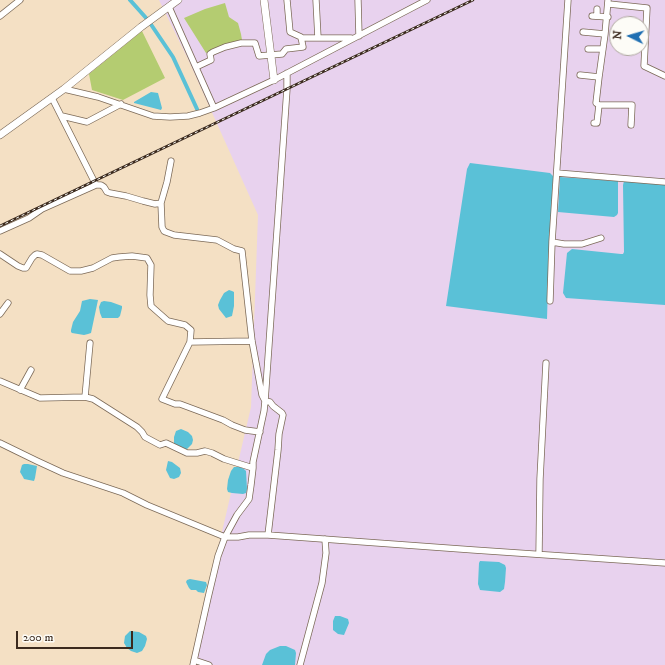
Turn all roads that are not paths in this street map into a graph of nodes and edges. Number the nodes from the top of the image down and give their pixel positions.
1 (20, 0) edge
2 (178, 0) edge
3 (264, 0) edge
4 (287, 0) edge
5 (316, 0) edge
6 (358, 0) edge
7 (426, 0) edge
8 (568, 0) edge
9 (608, 2) edge
10 (169, 7) junction
11 (598, 9) dead end
12 (0, 16) edge
13 (608, 17) junction
14 (583, 32) dead end
15 (606, 34) junction
16 (356, 37) junction
17 (301, 38) junction
18 (318, 38) junction
19 (588, 49) dead end
20 (603, 49) junction
21 (271, 54) junction
22 (196, 67) junction
23 (287, 73) junction
24 (580, 75) dead end
25 (599, 76) junction
26 (665, 76) edge
27 (274, 80) junction
28 (64, 89) junction
29 (52, 98) junction
30 (121, 104) junction
31 (599, 105) junction
32 (214, 108) junction
33 (62, 116) junction
34 (594, 123) dead end
35 (631, 125) dead end
36 (0, 135) edge
37 (171, 161) dead end
38 (558, 173) junction
39 (665, 182) edge
40 (96, 185) junction
41 (161, 203) junction
42 (0, 231) edge
43 (601, 238) dead end
44 (552, 242) junction
45 (0, 254) edge
46 (550, 300) dead end
47 (8, 303) dead end
48 (0, 314) edge
49 (252, 341) junction
50 (190, 342) junction
51 (90, 343) dead end
52 (546, 363) dead end
53 (31, 370) dead end
54 (0, 381) edge
55 (20, 390) junction
56 (85, 397) junction
57 (265, 401) junction
58 (260, 432) junction
59 (0, 443) edge
60 (253, 468) junction
61 (268, 535) junction
62 (225, 537) junction
63 (325, 539) junction
64 (538, 554) junction
65 (665, 563) edge
66 (193, 662) edge
67 (209, 665) edge
68 (300, 665) edge

1 - 12 street
2 - 10 main road
3 - 21 main road
4 - 17 street
5 - 18 street
6 - 16 street
7 - 16 street
8 - 38 street
9 - 13 street
9 - 26 street
10 - 22 street
10 - 28 main road
11 - 13 street
13 - 15 street
14 - 15 street
15 - 20 street
16 - 18 street
16 - 23 street
17 - 18 street
17 - 21 street
19 - 20 street
20 - 25 street
21 - 22 street
21 - 27 main road
22 - 32 street
23 - 27 street
23 - 57 street
24 - 25 street
25 - 31 street
27 - 32 street
28 - 29 main road
28 - 30 street
29 - 33 street
29 - 36 main road
30 - 32 street
30 - 33 street
31 - 34 street
31 - 35 street
33 - 40 street
37 - 41 street
38 - 39 street
38 - 44 street
40 - 41 street
40 - 42 street
41 - 49 street
43 - 44 street
44 - 46 street
45 - 50 street
47 - 48 street
49 - 50 street
49 - 57 street
50 - 58 street
51 - 56 street
52 - 64 street
53 - 55 street
54 - 55 street
55 - 56 street
56 - 60 street
57 - 58 street
57 - 61 street
58 - 60 street
59 - 62 street
60 - 62 street
61 - 62 street
61 - 63 street
62 - 66 street
63 - 64 street
63 - 68 street
64 - 65 street
66 - 67 street

